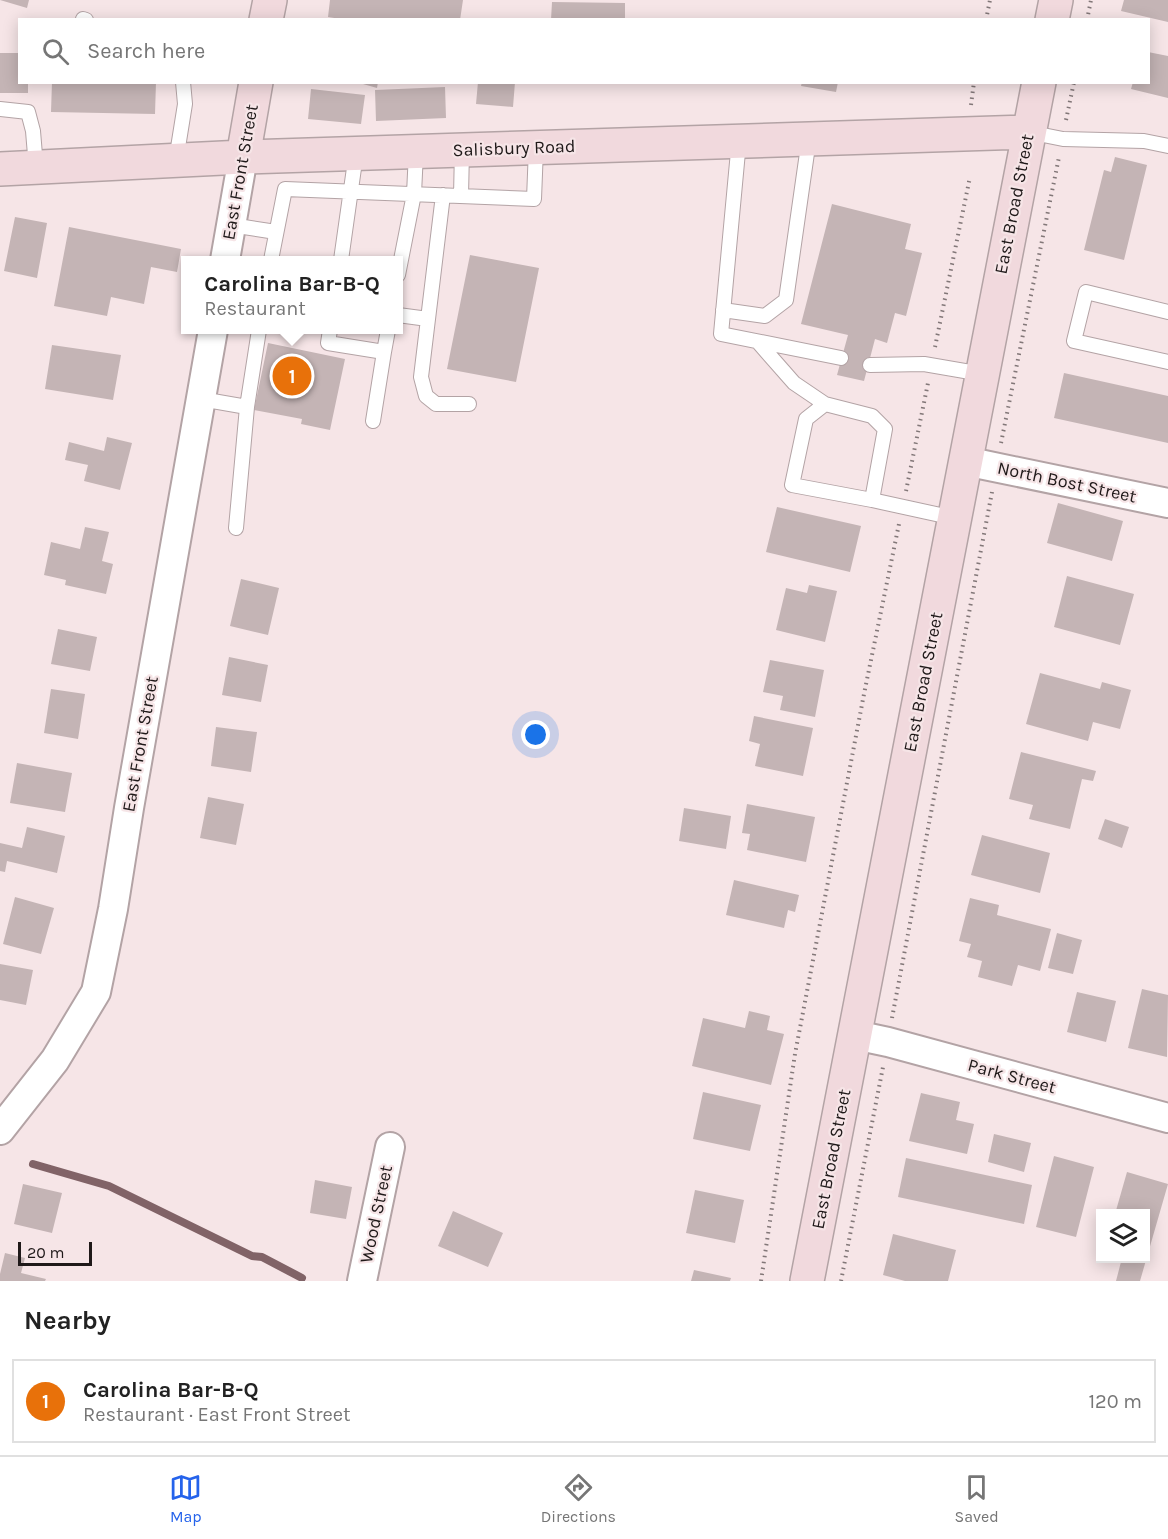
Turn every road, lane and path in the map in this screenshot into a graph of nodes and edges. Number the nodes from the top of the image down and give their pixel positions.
1 (263, 0) edge
2 (270, 0) edge
3 (990, 0) edge
4 (1056, 0) edge
5 (1091, 0) edge
6 (266, 18) edge
7 (987, 18) edge
8 (1052, 18) edge
9 (1087, 18) edge
10 (183, 84) edge
11 (256, 84) edge
12 (974, 84) edge
13 (1039, 84) edge
14 (1074, 84) edge
15 (971, 106) dead end
16 (0, 109) edge
17 (1028, 132) junction
18 (809, 139) junction
19 (1063, 139) junction
20 (739, 141) junction
21 (1168, 146) edge
22 (536, 148) junction
23 (462, 150) junction
24 (416, 152) junction
25 (356, 153) junction
26 (243, 157) junction
27 (176, 160) junction
28 (36, 167) junction
29 (0, 169) edge
30 (285, 172) junction
31 (970, 177) dead end
32 (352, 191) junction
33 (414, 194) junction
34 (443, 195) junction
35 (461, 196) junction
36 (231, 225) junction
37 (276, 232) junction
38 (226, 256) edge
39 (272, 256) edge
40 (342, 256) edge
41 (403, 256) edge
42 (723, 310) junction
43 (1168, 312) edge
44 (403, 316) edge
45 (428, 319) junction
46 (212, 334) edge
47 (258, 334) edge
48 (329, 334) edge
49 (387, 334) edge
50 (758, 342) junction
51 (384, 352) junction
52 (841, 358) dead end
53 (1168, 362) edge
54 (870, 365) dead end
55 (931, 365) junction
56 (982, 374) junction
57 (201, 399) junction
58 (469, 404) dead end
59 (825, 404) junction
60 (247, 407) junction
61 (373, 421) dead end
62 (981, 464) junction
63 (872, 500) junction
64 (1168, 502) edge
65 (902, 507) junction
66 (954, 518) junction
67 (236, 528) dead end
68 (855, 1035) junction
69 (888, 1042) junction
70 (1168, 1118) edge
71 (0, 1130) edge
72 (390, 1147) dead end
73 (362, 1281) edge
74 (761, 1281) edge
75 (807, 1281) edge
76 (841, 1281) edge

1 - 2 lane
2 - 6 main road
3 - 7 path
4 - 8 main road
5 - 9 path
10 - 27 lane
11 - 26 main road, East Front Street
12 - 15 path
13 - 17 main road, East Broad Street
14 - 19 path
16 - 28 lane
17 - 18 main road, Salisbury Road
17 - 19 lane
17 - 56 main road, East Broad Street
18 - 20 main road, Salisbury Road
18 - 42 lane
19 - 21 lane
19 - 62 path
20 - 22 main road, Salisbury Road
20 - 42 lane
22 - 23 main road, Salisbury Road
22 - 35 lane
23 - 24 main road, Salisbury Road
23 - 35 lane
24 - 25 main road, Salisbury Road
24 - 33 lane
25 - 30 main road, Salisbury Road
25 - 32 lane
26 - 27 main road, Salisbury Road
26 - 30 main road, Salisbury Road
26 - 36 street, East Front Street
27 - 28 main road, Salisbury Road
28 - 29 main road, Salisbury Road
30 - 32 lane
30 - 37 lane
31 - 55 path
32 - 33 lane
32 - 40 lane
33 - 34 lane
33 - 41 lane
34 - 35 lane
34 - 45 lane
36 - 37 lane
36 - 38 street, East Front Street
37 - 39 lane
42 - 50 lane
43 - 53 lane
44 - 45 lane
45 - 58 lane
46 - 57 street, East Front Street
47 - 60 lane
48 - 51 lane
49 - 51 lane
50 - 52 lane
50 - 59 lane
51 - 61 lane
54 - 55 lane
55 - 56 lane
55 - 65 path
56 - 62 main road, East Broad Street
57 - 60 lane
57 - 71 street, East Front Street
59 - 63 lane
59 - 63 lane
60 - 67 lane
62 - 64 street, North Bost Street
62 - 66 main road, East Broad Street
62 - 69 path
63 - 65 lane
65 - 66 lane
65 - 74 path
66 - 68 main road, East Broad Street
68 - 69 street, Park Street
68 - 75 main road, East Broad Street
69 - 70 street, Park Street
69 - 76 path
72 - 73 street, Wood Street

